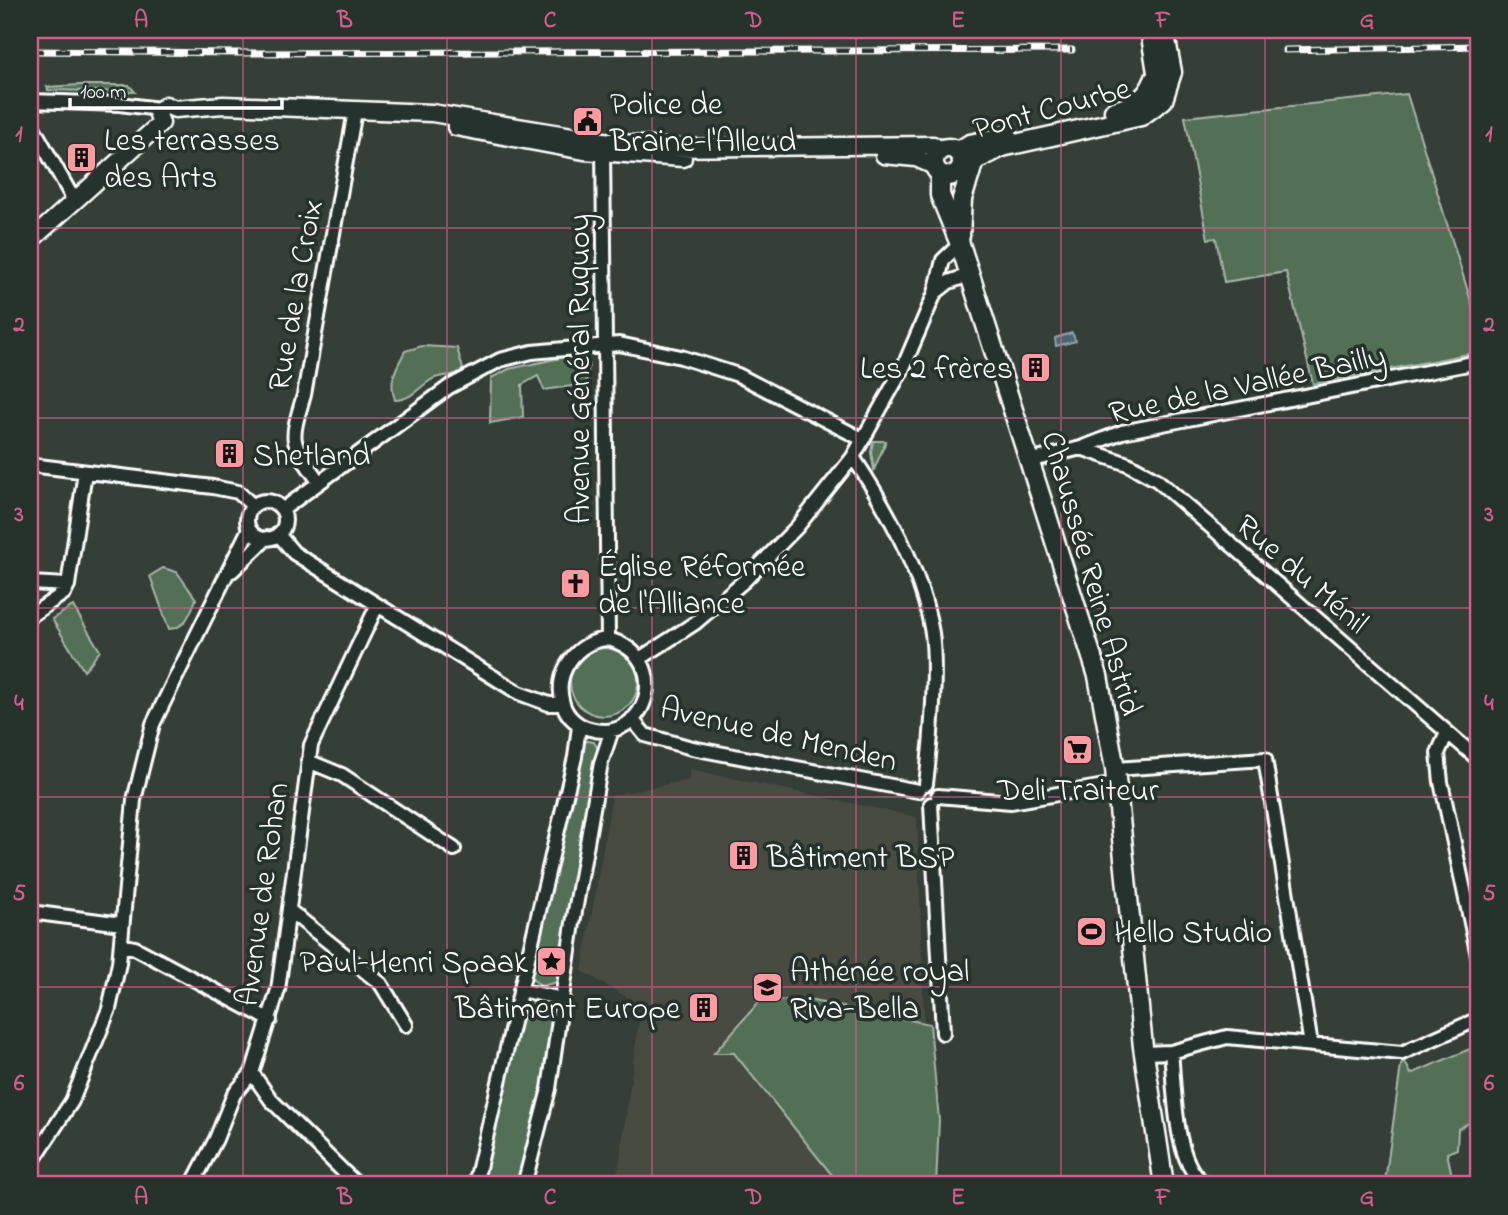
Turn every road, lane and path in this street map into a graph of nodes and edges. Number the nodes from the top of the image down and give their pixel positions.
1 (1150, 30) edge
2 (1164, 30) edge
3 (1165, 72) junction
4 (30, 101) edge
5 (355, 111) junction
6 (165, 114) junction
7 (30, 122) edge
8 (603, 147) junction
9 (952, 163) junction
10 (75, 202) junction
11 (30, 241) edge
12 (960, 244) junction
13 (969, 275) junction
14 (935, 293) junction
15 (604, 345) junction
16 (1478, 362) edge
17 (862, 439) junction
18 (1081, 448) junction
19 (853, 457) junction
20 (1029, 460) junction
21 (30, 465) edge
22 (85, 472) junction
23 (319, 482) junction
24 (253, 506) junction
25 (282, 510) junction
26 (249, 529) junction
27 (272, 536) junction
28 (229, 574) junction
29 (30, 583) edge
30 (68, 585) junction
31 (377, 606) junction
32 (30, 616) edge
33 (608, 639) junction
34 (641, 658) junction
35 (563, 704) junction
36 (632, 719) junction
37 (579, 726) junction
38 (612, 730) junction
39 (1447, 733) junction
40 (1478, 759) edge
41 (308, 761) junction
42 (1116, 777) junction
43 (922, 787) junction
44 (935, 800) junction
45 (454, 849) dead end
46 (290, 911) junction
47 (30, 912) edge
48 (122, 924) junction
49 (121, 945) junction
50 (1478, 956) edge
51 (520, 990) junction
52 (562, 999) junction
53 (1478, 1019) edge
54 (270, 1020) junction
55 (406, 1025) dead end
56 (943, 1033) dead end
57 (1311, 1045) junction
58 (1171, 1052) junction
59 (1144, 1053) junction
60 (252, 1073) junction
61 (30, 1165) edge
62 (1162, 1183) edge
63 (192, 1185) edge
64 (356, 1185) edge
65 (475, 1185) edge
66 (524, 1185) edge
67 (1208, 1185) edge

1 - 3 main road, Pont Courbe, bridge
2 - 3 main road, Pont Courbe, bridge
3 - 9 main road, Pont Courbe
4 - 6 street
5 - 6 street
5 - 8 street
5 - 23 street, Rue de la Croix
6 - 10 street
7 - 10 street
8 - 9 street
8 - 15 street, Avenue Général Ruquoy
9 - 12 main road, Chaussée Reine Astrid
9 - 12 main road, Chaussée Reine Astrid
10 - 11 street
12 - 13 main road, Chaussée Reine Astrid
12 - 14 street
13 - 14 street
13 - 20 main road, Chaussée Reine Astrid
14 - 17 street
15 - 17 street
15 - 23 street
15 - 33 street, Avenue Général Ruquoy
16 - 18 street, Rue de la Vallée Bailly
17 - 19 street
18 - 20 street, Rue de la Vallée Bailly
18 - 39 street, Rue du Ménil
19 - 34 street
19 - 43 street
20 - 42 main road, Chaussée Reine Astrid
21 - 22 street
22 - 24 street
22 - 30 street
23 - 25 street
24 - 25 street
24 - 26 street
25 - 27 street
26 - 27 street
26 - 28 street
27 - 28 street
27 - 31 street
28 - 48 street
29 - 30 street
30 - 32 street
31 - 35 street
31 - 41 street, Avenue de Rohan
33 - 34 street
33 - 35 street
34 - 36 street
35 - 37 street
36 - 38 street
36 - 43 street, Avenue de Menden
37 - 38 street
37 - 51 street
38 - 52 street
39 - 40 street, Rue du Ménil
39 - 50 street
41 - 45 street
41 - 46 street, Avenue de Rohan
42 - 44 street
42 - 57 street
42 - 59 main road, Chaussée Reine Astrid
43 - 44 street
44 - 56 street
46 - 54 street, Avenue de Rohan
46 - 55 street
47 - 48 street
48 - 49 street
49 - 54 street
49 - 61 street
51 - 52 street
51 - 65 street
52 - 66 street
53 - 57 street
54 - 60 street, Avenue de Rohan
57 - 58 street
58 - 59 street
58 - 67 street
59 - 62 main road, Chaussée Reine Astrid
60 - 63 street, Avenue de Rohan
60 - 64 street

